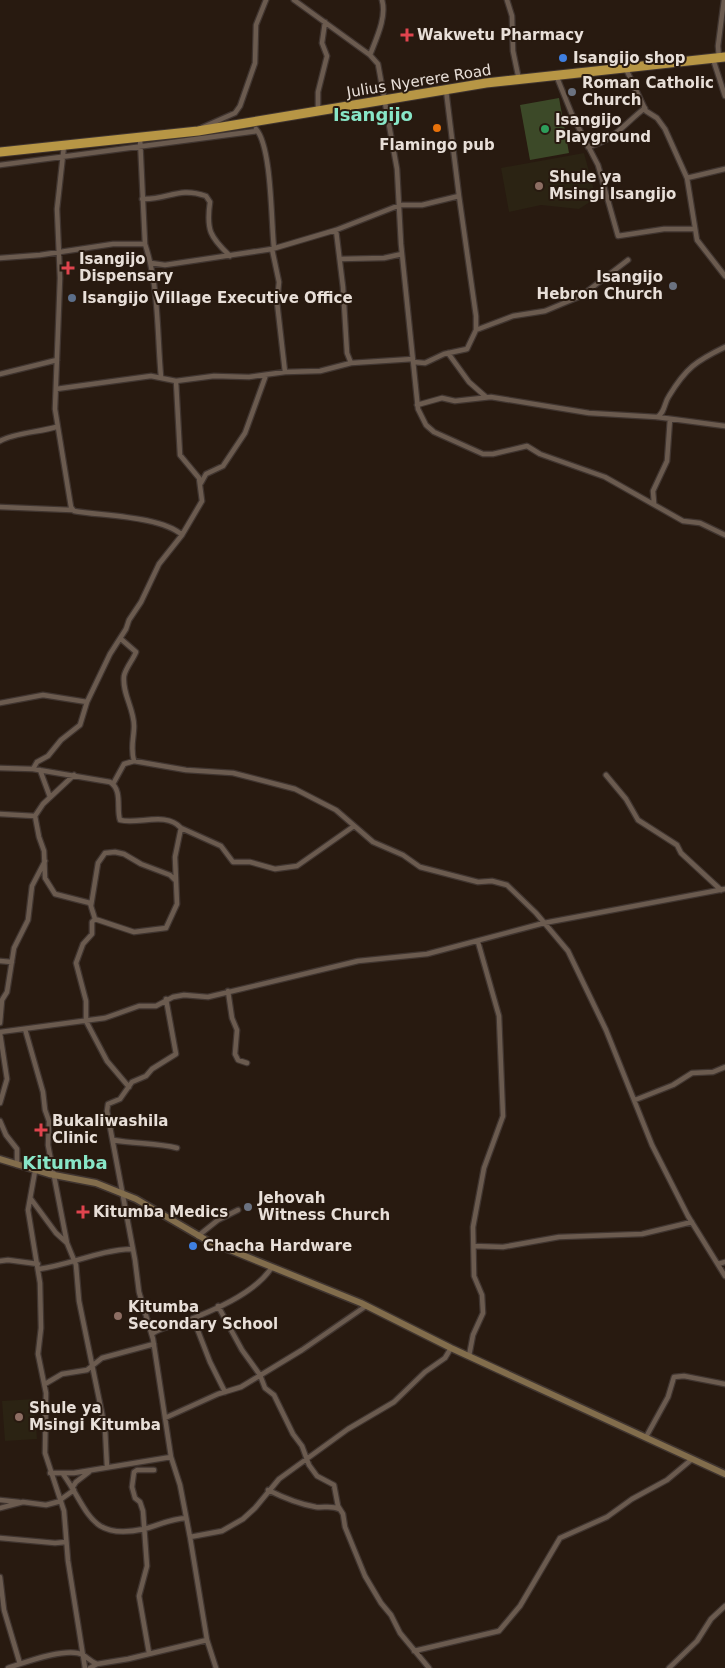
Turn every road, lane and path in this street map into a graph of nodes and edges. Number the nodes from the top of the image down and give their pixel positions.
1 (266, 0) edge
2 (294, 0) edge
3 (382, 0) edge
4 (722, 0) edge
5 (509, 1) edge
6 (325, 22) junction
7 (370, 55) junction
8 (719, 58) edge
9 (626, 69) junction
10 (556, 75) junction
11 (519, 80) junction
12 (446, 90) junction
13 (725, 96) edge
14 (385, 100) junction
15 (645, 108) junction
16 (318, 111) junction
17 (250, 122) junction
18 (257, 130) junction
19 (198, 131) junction
20 (140, 142) junction
21 (64, 146) junction
22 (588, 147) junction
23 (0, 152) edge
24 (63, 157) junction
25 (0, 165) edge
26 (725, 169) edge
27 (687, 178) junction
28 (459, 196) junction
29 (142, 199) junction
30 (400, 205) junction
31 (693, 229) junction
32 (336, 230) junction
33 (145, 244) junction
34 (273, 249) junction
35 (60, 251) junction
36 (402, 254) junction
37 (230, 256) junction
38 (0, 258) edge
39 (340, 259) junction
40 (628, 260) dead end
41 (151, 266) junction
42 (725, 276) edge
43 (476, 330) junction
44 (725, 347) edge
45 (448, 353) junction
46 (57, 360) junction
47 (413, 361) junction
48 (351, 363) junction
49 (285, 372) junction
50 (0, 374) edge
51 (266, 375) junction
52 (161, 378) junction
53 (176, 381) junction
54 (56, 389) junction
55 (487, 397) junction
56 (417, 405) junction
57 (657, 417) junction
58 (670, 419) junction
59 (725, 426) edge
60 (56, 428) junction
61 (0, 441) edge
62 (201, 484) junction
63 (654, 504) junction
64 (0, 507) edge
65 (72, 510) junction
66 (182, 535) junction
67 (725, 535) edge
68 (121, 638) junction
69 (87, 702) junction
70 (0, 703) edge
71 (134, 761) junction
72 (0, 768) edge
73 (33, 769) junction
74 (40, 770) junction
75 (74, 775) junction
76 (606, 775) dead end
77 (113, 784) junction
78 (50, 797) junction
79 (0, 814) edge
80 (35, 816) junction
81 (354, 826) junction
82 (180, 828) junction
83 (45, 861) junction
84 (175, 880) junction
85 (724, 890) edge
86 (91, 906) junction
87 (95, 919) junction
88 (544, 923) junction
89 (478, 942) junction
90 (0, 961) edge
91 (12, 962) junction
92 (228, 991) junction
93 (166, 1000) junction
94 (86, 1021) junction
95 (0, 1023) edge
96 (25, 1029) junction
97 (0, 1032) edge
98 (247, 1063) dead end
99 (725, 1068) edge
100 (129, 1086) junction
101 (635, 1100) junction
102 (0, 1103) edge
103 (0, 1121) edge
104 (113, 1140) junction
105 (178, 1148) dead end
106 (0, 1160) edge
107 (17, 1165) junction
108 (35, 1171) junction
109 (55, 1176) junction
110 (122, 1194) junction
111 (31, 1199) junction
112 (238, 1210) dead end
113 (692, 1222) junction
114 (198, 1236) junction
115 (68, 1243) junction
116 (474, 1246) junction
117 (131, 1247) junction
118 (74, 1260) junction
119 (0, 1261) edge
120 (725, 1262) edge
121 (718, 1264) junction
122 (39, 1266) junction
123 (272, 1267) junction
124 (725, 1276) edge
125 (218, 1306) junction
126 (366, 1306) junction
127 (194, 1318) junction
128 (152, 1334) junction
129 (154, 1344) junction
130 (451, 1348) junction
131 (469, 1356) junction
132 (92, 1365) junction
133 (260, 1375) junction
134 (45, 1384) junction
135 (725, 1384) edge
136 (225, 1392) junction
137 (165, 1418) junction
138 (646, 1438) junction
139 (171, 1457) junction
140 (306, 1459) junction
141 (691, 1460) junction
142 (107, 1467) junction
143 (93, 1470) junction
144 (154, 1470) dead end
145 (50, 1473) junction
146 (63, 1474) junction
147 (725, 1474) edge
148 (73, 1489) junction
149 (268, 1490) junction
150 (0, 1500) edge
151 (61, 1500) junction
152 (23, 1502) junction
153 (0, 1508) edge
154 (339, 1509) junction
155 (186, 1518) junction
156 (146, 1528) junction
157 (190, 1537) junction
158 (0, 1538) edge
159 (66, 1542) junction
160 (0, 1577) edge
161 (725, 1606) edge
162 (207, 1640) junction
163 (414, 1651) junction
164 (149, 1653) junction
165 (83, 1655) junction
166 (96, 1664) junction
167 (18, 1666) edge
168 (8, 1668) edge
169 (85, 1668) edge
170 (90, 1668) edge
171 (216, 1668) edge
172 (430, 1668) edge
173 (669, 1668) edge

1 - 19 street
2 - 6 street
3 - 7 street
4 - 8 street
5 - 11 street
6 - 7 street
6 - 16 street
7 - 14 street
8 - 9 highway, Julius Nyerere Road
8 - 13 street
9 - 10 highway, Julius Nyerere Road
9 - 15 street
10 - 11 highway, Julius Nyerere Road
10 - 22 street
11 - 12 highway, Julius Nyerere Road
12 - 14 highway, Julius Nyerere Road
12 - 28 street
14 - 16 highway, Julius Nyerere Road
14 - 30 street
15 - 22 street
15 - 27 street
16 - 17 highway, Julius Nyerere Road
17 - 18 street
17 - 19 highway, Julius Nyerere Road
18 - 20 street
18 - 34 street
19 - 20 highway, Julius Nyerere Road
20 - 21 highway, Julius Nyerere Road
20 - 24 street
20 - 29 street
21 - 23 highway, Julius Nyerere Road
21 - 24 street
22 - 31 street
24 - 25 street
24 - 35 street
26 - 27 street
27 - 31 street
28 - 30 street
28 - 43 street
29 - 33 street
29 - 37 street
30 - 32 street
30 - 36 street
31 - 42 street
32 - 34 street
32 - 39 street
33 - 35 street
33 - 41 street
34 - 37 street
34 - 49 street
35 - 38 street
35 - 46 street
36 - 39 street
36 - 47 street
37 - 41 street
39 - 48 street
40 - 43 street
41 - 52 street
43 - 45 street
44 - 57 street
45 - 47 street
45 - 55 street
46 - 50 street
46 - 54 street
47 - 48 street
47 - 56 street
48 - 49 street
49 - 51 street
51 - 53 street
51 - 62 street
52 - 53 street
52 - 54 street
53 - 62 street
54 - 60 street
55 - 56 street
55 - 57 street
56 - 63 street
57 - 58 street
58 - 59 street
58 - 63 street
60 - 61 street
60 - 65 street
62 - 66 street
63 - 67 street
64 - 65 street
65 - 66 street
66 - 68 street
68 - 69 street
68 - 71 street
69 - 70 street
69 - 73 street
71 - 77 street
71 - 81 street
72 - 73 street
73 - 74 street
74 - 75 street
74 - 78 street
75 - 77 street
75 - 78 street
76 - 85 street
77 - 82 street
78 - 80 street
79 - 80 street
80 - 83 street
81 - 82 street
81 - 88 street
82 - 84 street
83 - 86 street
83 - 91 street
84 - 86 street
84 - 87 street
85 - 88 street
86 - 87 street
87 - 94 street
88 - 89 street
88 - 101 street
89 - 92 street
89 - 116 street
90 - 91 street
91 - 95 street
92 - 93 street
92 - 98 street
93 - 94 street
93 - 100 street
94 - 96 street
94 - 100 street
96 - 97 street
96 - 109 street
97 - 102 street
99 - 101 street
100 - 104 street
101 - 113 street
103 - 107 street
104 - 105 street
104 - 110 street
106 - 107 street
107 - 108 street
108 - 109 street
108 - 111 street
109 - 110 street
109 - 115 street
110 - 114 street
110 - 117 street
111 - 115 street
111 - 122 street
112 - 114 street
113 - 116 street
113 - 121 street
114 - 123 street
115 - 118 street
116 - 131 street
117 - 118 street
117 - 128 street
118 - 122 street
118 - 132 street
119 - 122 street
120 - 121 street
121 - 124 street
122 - 134 street
123 - 125 street
123 - 126 street
125 - 127 street
125 - 133 street
126 - 130 street
126 - 133 street
127 - 128 street
127 - 136 street
128 - 129 street
129 - 132 street
129 - 137 street
130 - 131 street
130 - 140 street
131 - 138 street
132 - 134 street
132 - 142 street
133 - 136 street
133 - 140 street
134 - 145 street
135 - 138 street
136 - 137 street
137 - 139 street
138 - 141 street
139 - 142 street
139 - 155 street
140 - 149 street
140 - 154 street
141 - 147 street
141 - 163 street
142 - 143 street
143 - 146 street
143 - 148 street
144 - 156 street
145 - 146 street
145 - 151 street
146 - 148 street
148 - 151 street
148 - 156 street
149 - 154 street
149 - 157 street
150 - 152 street
151 - 152 street
151 - 159 street
152 - 153 street
154 - 163 street
155 - 156 street
155 - 157 street
156 - 164 street
157 - 162 street
158 - 159 street
159 - 165 street
160 - 167 street
161 - 173 street
162 - 164 street
162 - 171 street
163 - 172 street
164 - 166 street
165 - 166 street
165 - 167 street
165 - 169 street
166 - 170 street
167 - 168 street

